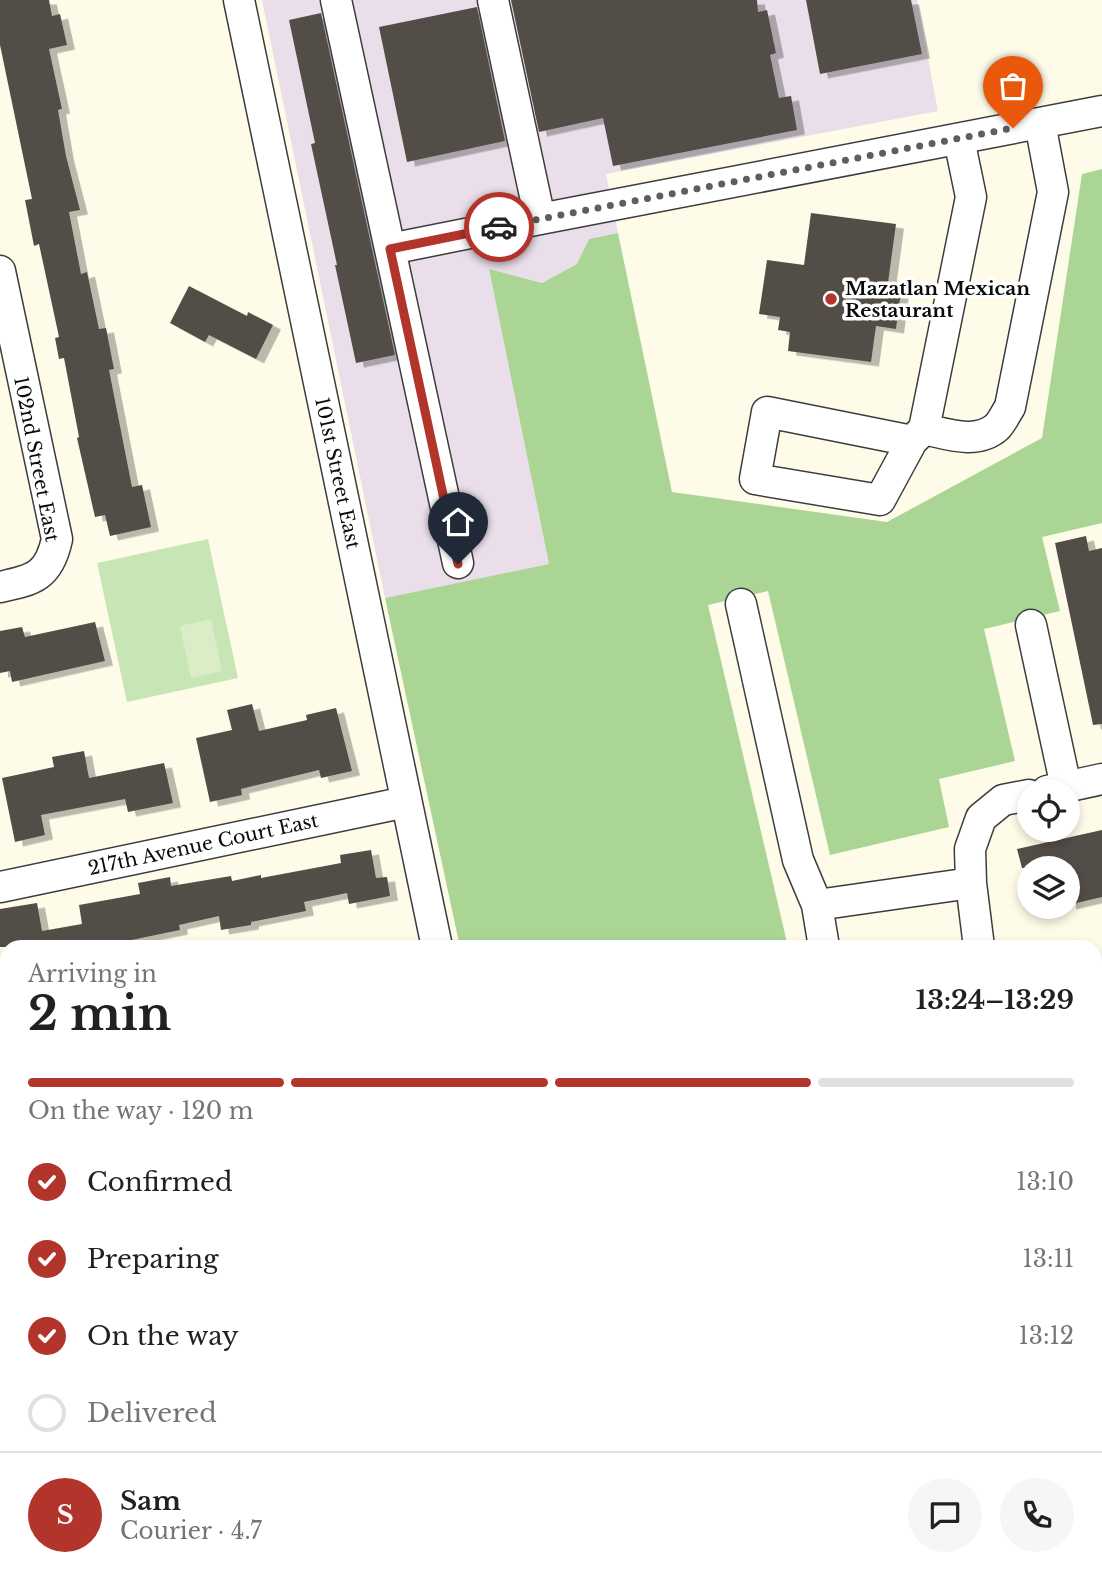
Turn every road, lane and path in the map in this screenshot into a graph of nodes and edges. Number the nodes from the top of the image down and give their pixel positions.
1 (239, 0) edge
2 (336, 0) edge
3 (493, 0) edge
4 (1102, 111) edge
5 (1040, 123) junction
6 (958, 139) junction
7 (540, 219) junction
8 (390, 249) junction
9 (0, 271) edge
10 (918, 435) junction
11 (458, 564) dead end
12 (0, 587) edge
13 (741, 604) dead end
14 (1031, 625) dead end
15 (1054, 779) edge
16 (1102, 779) edge
17 (1080, 784) edge
18 (1017, 797) edge
19 (406, 802) junction
20 (971, 883) junction
21 (0, 887) edge
22 (817, 905) junction
23 (436, 940) edge
24 (823, 940) edge
25 (978, 940) edge

1 - 19 street, 101st Street East
2 - 8 street
3 - 7 street
4 - 5 street
5 - 6 street
5 - 10 street
6 - 7 street
6 - 10 street
7 - 8 street
8 - 11 street
9 - 12 street, 102nd Street East
10 - 10 street
13 - 22 street
14 - 15 street
16 - 17 street
18 - 20 street
19 - 21 street, 217th Avenue Court East
19 - 23 street, 101st Street East
20 - 22 street
20 - 25 street
22 - 24 street

